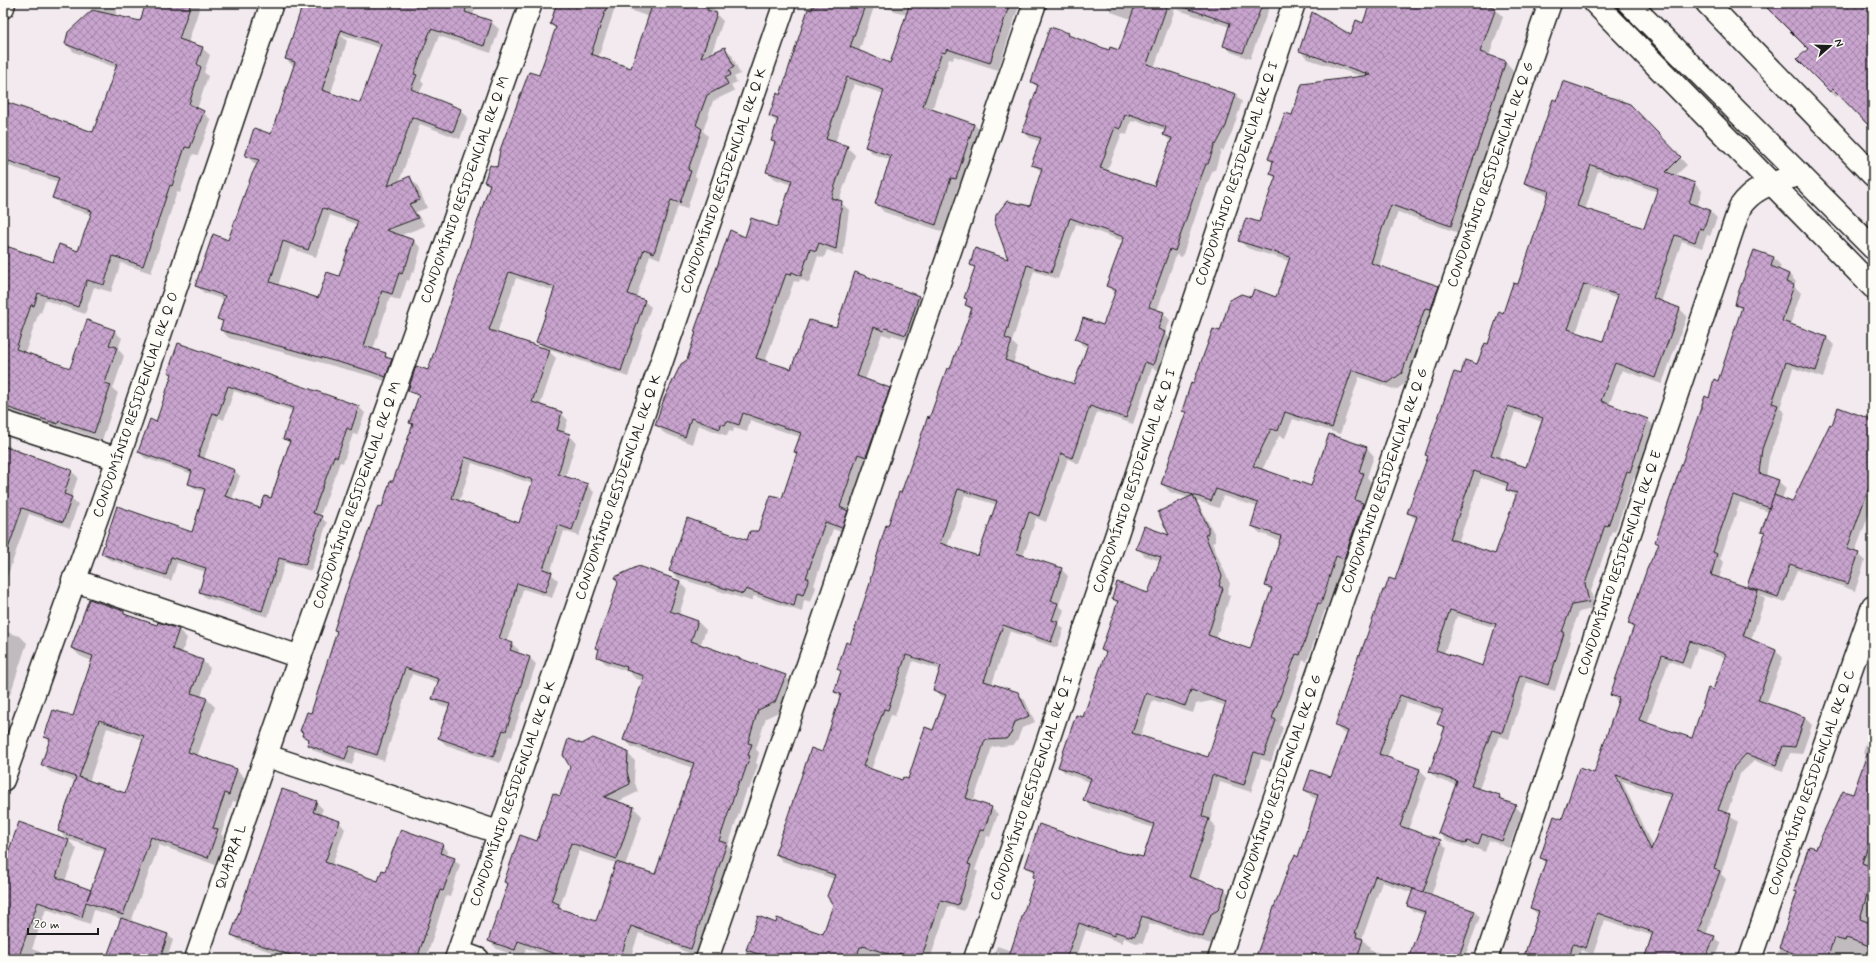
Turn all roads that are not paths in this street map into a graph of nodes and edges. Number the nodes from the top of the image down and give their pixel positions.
1 (4, 3) edge
2 (272, 3) edge
3 (531, 3) edge
4 (785, 3) edge
5 (1035, 3) edge
6 (1294, 3) edge
7 (1550, 3) edge
8 (1595, 3) edge
9 (1629, 3) edge
10 (1706, 3) edge
11 (3, 7) edge
12 (1800, 174) junction
13 (1873, 175) edge
14 (1773, 184) junction
15 (1873, 248) edge
16 (1873, 287) edge
17 (3, 422) edge
18 (118, 459) junction
19 (73, 580) junction
20 (1873, 606) edge
21 (300, 656) junction
22 (267, 756) junction
23 (3, 780) edge
24 (501, 833) junction
25 (464, 957) edge
26 (196, 959) edge
27 (707, 959) edge
28 (974, 959) edge
29 (1219, 959) edge
30 (1486, 959) edge
31 (1750, 959) edge

1 - 11 street
2 - 18 street, CONDOMÍNIO RESIDENCIAL RK Q O
3 - 21 street, CONDOMÍNIO RESIDENCIAL RK Q M
4 - 24 street, CONDOMÍNIO RESIDENCIAL RK Q K
5 - 27 street
6 - 28 street, CONDOMÍNIO RESIDENCIAL RK Q I
7 - 29 street, CONDOMÍNIO RESIDENCIAL RK Q G
8 - 14 street
9 - 12 street
10 - 13 street
12 - 14 street, CONDOMÍNIO RESIDENCIAL RK Q E
12 - 15 street
14 - 16 street
14 - 30 street, CONDOMÍNIO RESIDENCIAL RK Q E
17 - 18 street
18 - 19 street, CONDOMÍNIO RESIDENCIAL RK Q O
19 - 21 street
19 - 23 street, CONDOMÍNIO RESIDENCIAL RK Q O
20 - 31 street, CONDOMÍNIO RESIDENCIAL RK Q C
21 - 22 street, CONDOMÍNIO RESIDENCIAL RK Q M
22 - 24 street
22 - 26 street, QUADRA L
24 - 25 street, CONDOMÍNIO RESIDENCIAL RK Q K

